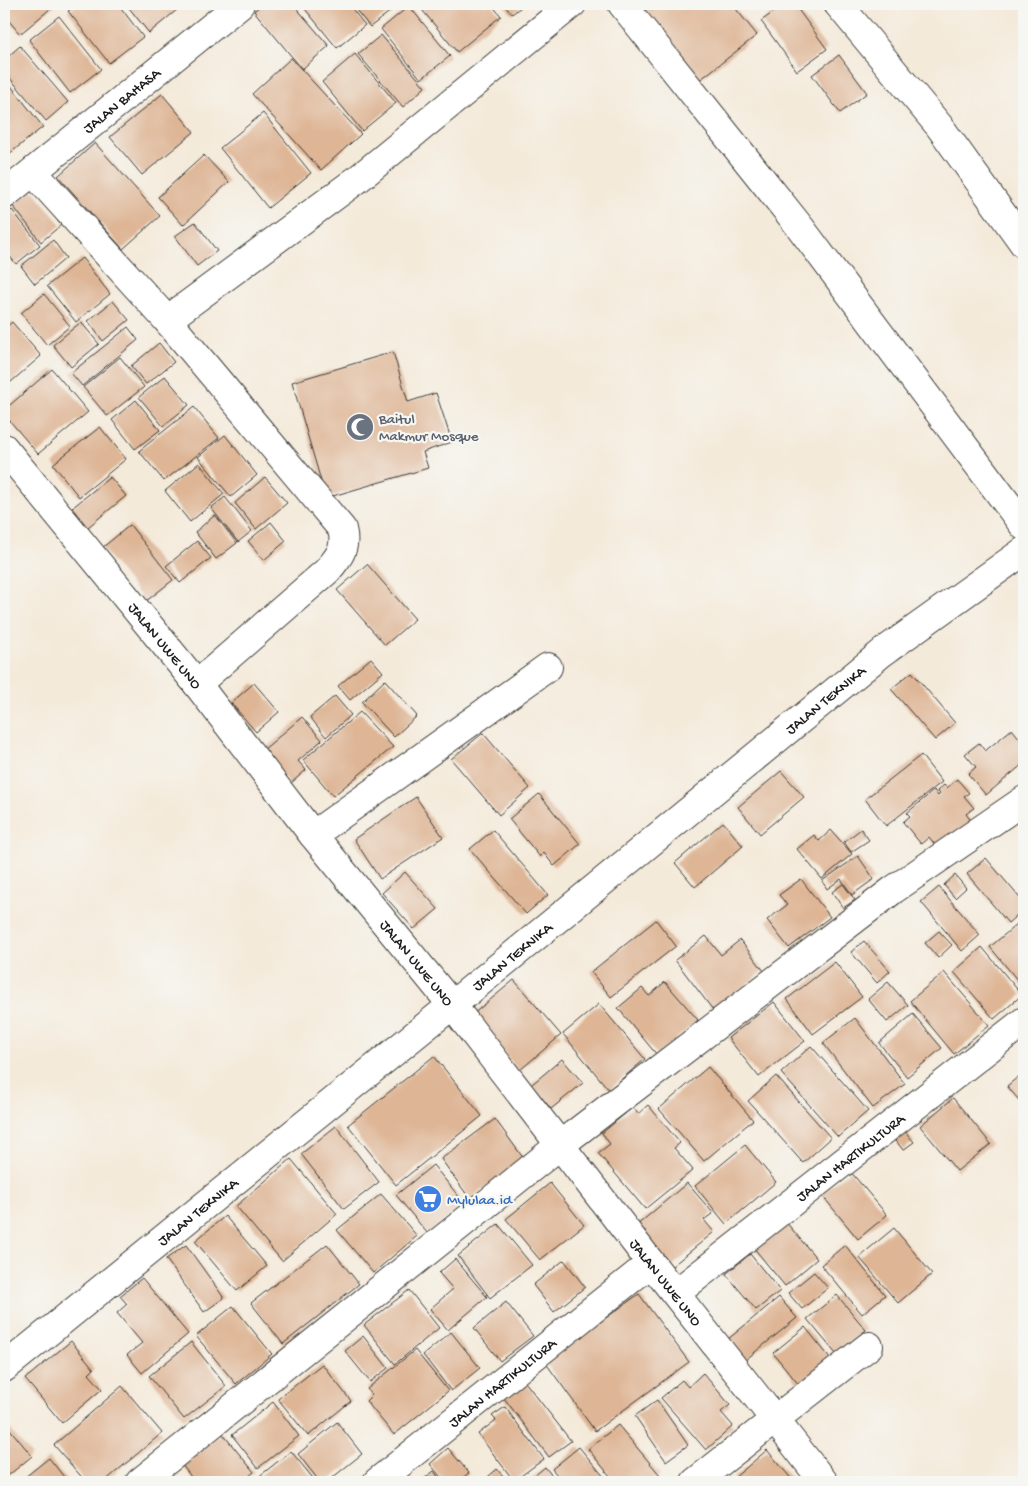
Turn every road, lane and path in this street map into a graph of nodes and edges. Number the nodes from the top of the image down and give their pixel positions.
1 (240, 4) edge
2 (572, 4) edge
3 (622, 4) edge
4 (838, 4) edge
5 (33, 172) junction
6 (4, 195) edge
7 (1024, 244) edge
8 (167, 320) junction
9 (9, 461) edge
10 (1024, 526) edge
11 (1024, 551) edge
12 (548, 667) dead end
13 (197, 684) junction
14 (1024, 800) edge
15 (313, 835) junction
16 (452, 1005) junction
17 (1024, 1021) edge
18 (560, 1145) junction
19 (651, 1263) junction
20 (676, 1294) junction
21 (869, 1346) dead end
22 (4, 1368) edge
23 (775, 1419) junction
24 (140, 1482) edge
25 (377, 1482) edge
26 (695, 1482) edge
27 (824, 1482) edge

1 - 5 street, JALAN BAHASA
2 - 8 street
3 - 10 street
4 - 7 street
5 - 6 street, JALAN BAHASA
5 - 8 street
8 - 13 street
9 - 13 street, JALAN UWE UNO
11 - 16 street, JALAN TEKNIKA
12 - 15 street
13 - 15 street, JALAN UWE UNO
14 - 18 street
15 - 16 street, JALAN UWE UNO
16 - 18 street, JALAN UWE UNO
16 - 22 street, JALAN TEKNIKA
17 - 20 street, JALAN HARTIKULTURA
18 - 19 street, JALAN UWE UNO
18 - 24 street
19 - 20 street, JALAN UWE UNO
19 - 25 street, JALAN HARTIKULTURA
20 - 23 street, JALAN UWE UNO
21 - 23 street
23 - 26 street
23 - 27 street, JALAN UWE UNO

